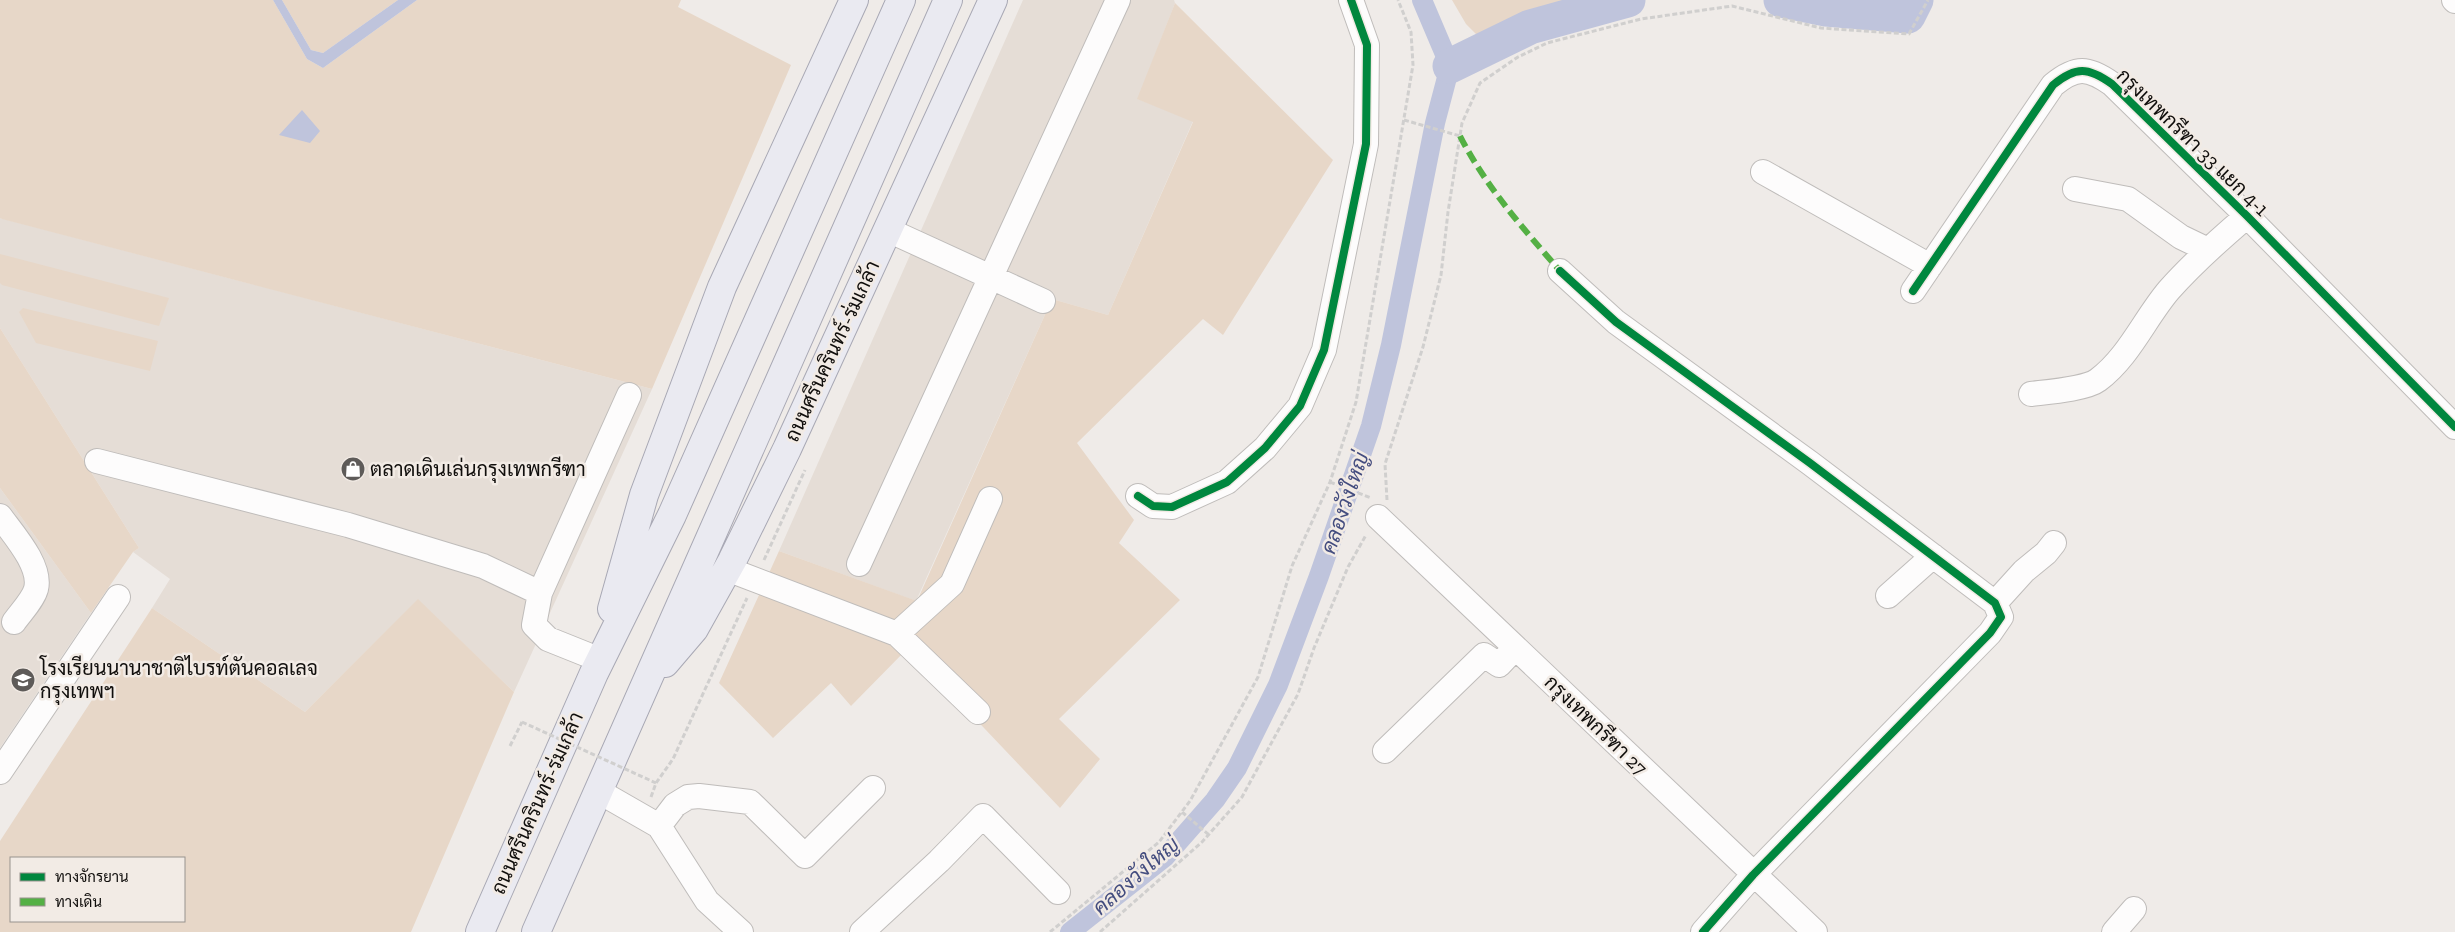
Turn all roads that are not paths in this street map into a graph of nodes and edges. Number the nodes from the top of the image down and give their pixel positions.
1 (854, 0) edge
2 (901, 0) edge
3 (948, 0) edge
4 (993, 0) edge
5 (1118, 0) edge
6 (1351, 0) edge
7 (1763, 172) dead end
8 (2074, 189) dead end
9 (2247, 216) junction
10 (888, 230) junction
11 (2208, 250) junction
12 (1930, 266) junction
13 (1560, 271) dead end
14 (991, 277) junction
15 (1913, 292) dead end
16 (1043, 301) dead end
17 (2031, 394) dead end
18 (629, 395) dead end
19 (2455, 427) edge
20 (97, 462) dead end
21 (1138, 496) dead end
22 (990, 499) dead end
23 (0, 516) edge
24 (1378, 517) road end
25 (2054, 543) dead end
26 (1934, 556) junction
27 (859, 564) dead end
28 (728, 569) junction
29 (540, 593) junction
30 (1888, 596) dead end
31 (118, 597) dead end
32 (1995, 603) junction
33 (14, 622) dead end
34 (896, 634) junction
35 (1515, 648) junction
36 (596, 666) junction
37 (645, 687) junction
38 (978, 712) dead end
39 (1385, 751) dead end
40 (0, 772) edge
41 (873, 788) dead end
42 (598, 791) junction
43 (659, 826) junction
44 (1753, 875) junction
45 (1058, 892) dead end
46 (2134, 909) dead end
47 (480, 932) edge
48 (536, 932) edge
49 (740, 932) edge
50 (862, 932) edge
51 (1703, 932) edge
52 (1815, 932) edge
53 (2114, 932) edge

1 - 36 main road, ถนนศรีนครินทร์-ร่มเกล้า
2 - 36 main road, ถนนศรีนครินทร์-ร่มเกล้า
3 - 37 main road, ถนนศรีนครินทร์-ร่มเกล้า
4 - 10 main road, ถนนศรีนครินทร์-ร่มเกล้า
5 - 14 street
6 - 21 street
7 - 12 street
8 - 11 street
9 - 11 street
9 - 12 street, กรุงเทพกรีฑา 33 แยก 4-1
9 - 19 street, กรุงเทพกรีฑา 33 แยก 4-1
10 - 14 street
10 - 28 main road, ถนนศรีนครินทร์-ร่มเกล้า
11 - 17 street
12 - 15 street, กรุงเทพกรีฑา 33 แยก 4-1
13 - 26 street
14 - 16 street
14 - 27 street
18 - 29 street
20 - 29 street
22 - 34 street
23 - 33 street
24 - 35 street, กรุงเทพกรีฑา 27
25 - 32 street
26 - 30 street
26 - 32 street
28 - 34 street
28 - 37 main road, ถนนศรีนครินทร์-ร่มเกล้า
29 - 36 street
31 - 40 street
32 - 44 street
34 - 38 street
35 - 39 street
35 - 44 street, กรุงเทพกรีฑา 27
36 - 47 main road, ถนนศรีนครินทร์-ร่มเกล้า
37 - 42 main road, ถนนศรีนครินทร์-ร่มเกล้า
41 - 43 street
42 - 43 street
42 - 48 main road, ถนนศรีนครินทร์-ร่มเกล้า
43 - 49 street
44 - 51 street
44 - 52 street, กรุงเทพกรีฑา 27
45 - 50 street
46 - 53 street

